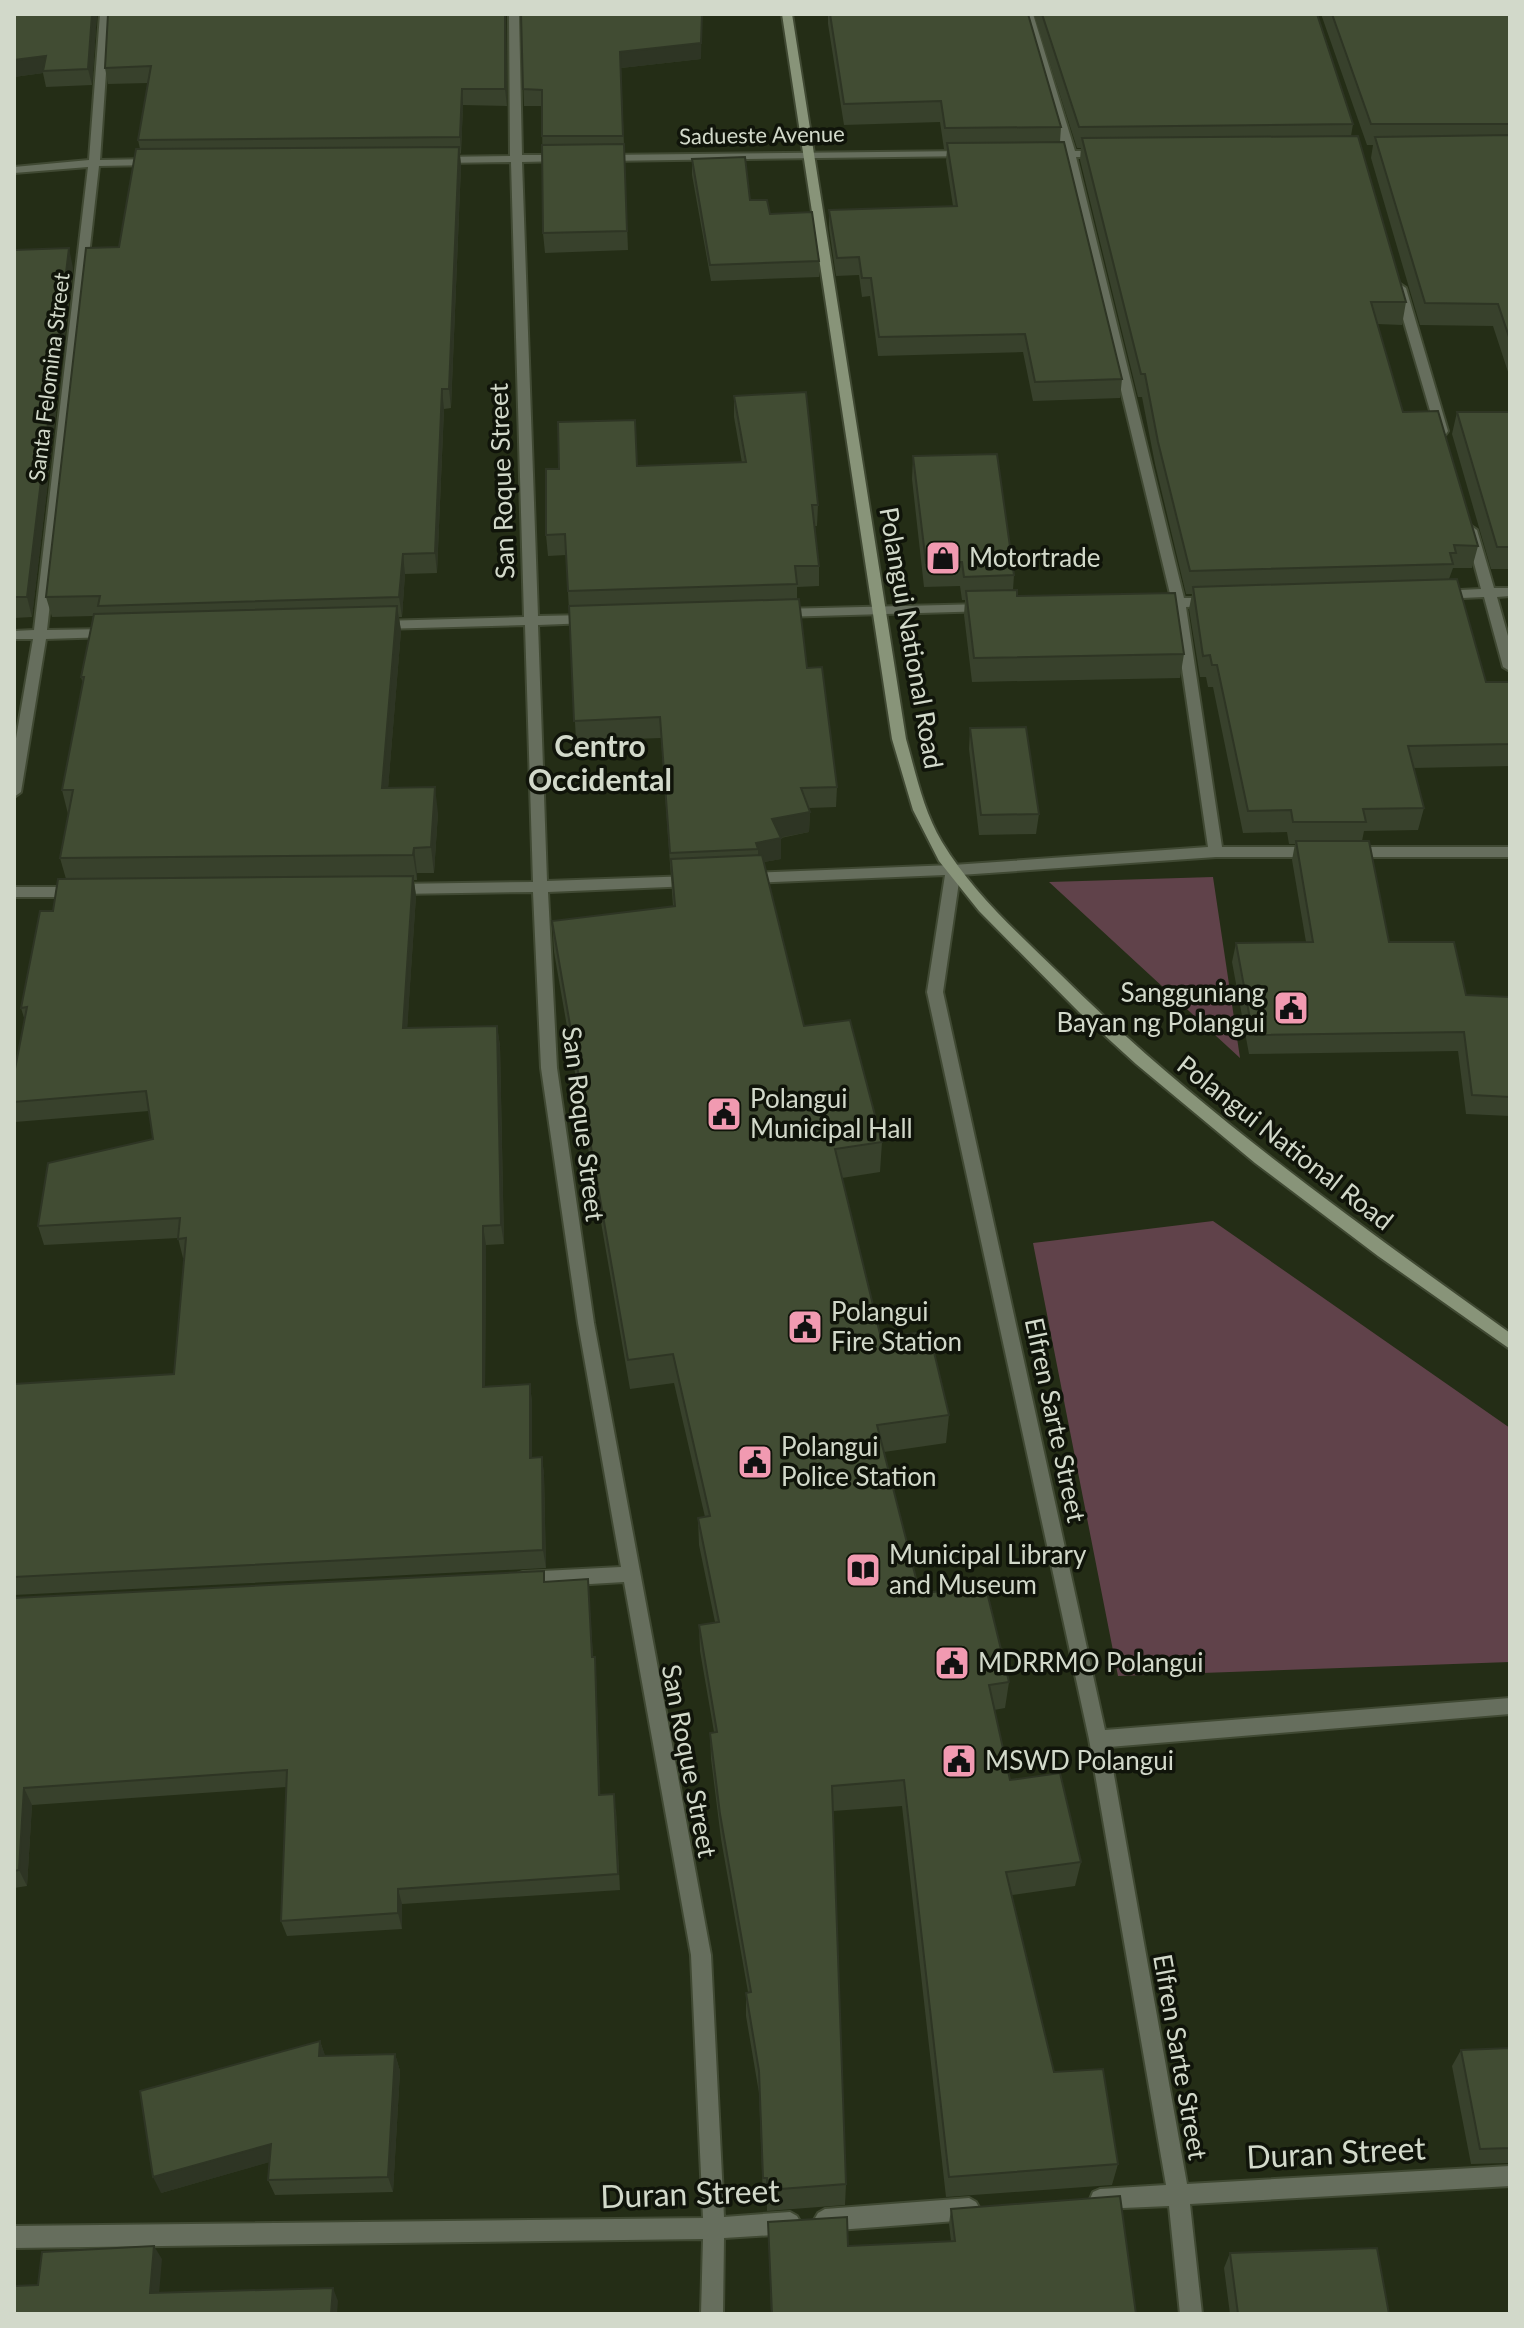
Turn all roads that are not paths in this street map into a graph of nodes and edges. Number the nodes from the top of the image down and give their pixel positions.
1 (105, 14) edge
2 (514, 14) edge
3 (787, 14) edge
4 (1028, 14) edge
5 (1116, 153) edge
6 (809, 154) junction
7 (978, 154) edge
8 (1040, 154) edge
9 (1070, 154) junction
10 (577, 158) edge
11 (593, 158) edge
12 (516, 159) junction
13 (422, 160) edge
14 (172, 162) edge
15 (94, 163) junction
16 (14, 170) edge
17 (1396, 273) edge
18 (1445, 441) edge
19 (1467, 517) edge
20 (1510, 592) edge
21 (1490, 594) junction
22 (1427, 595) edge
23 (1225, 601) edge
24 (1147, 603) edge
25 (1179, 603) junction
26 (1005, 607) edge
27 (878, 611) junction
28 (768, 614) edge
29 (610, 618) edge
30 (531, 621) junction
31 (372, 625) edge
32 (119, 632) edge
33 (14, 635) edge
34 (40, 635) junction
35 (1510, 667) edge
36 (14, 792) edge
37 (1216, 852) junction
38 (1510, 852) edge
39 (953, 870) junction
40 (540, 887) junction
41 (380, 889) edge
42 (94, 891) edge
43 (14, 892) edge
44 (1510, 1342) edge
45 (630, 1574) junction
46 (503, 1581) edge
47 (1510, 1706) edge
48 (1098, 1739) junction
49 (1510, 2176) edge
50 (1178, 2194) junction
51 (1085, 2201) edge
52 (992, 2207) edge
53 (714, 2228) junction
54 (14, 2237) edge
55 (712, 2314) edge
56 (1191, 2314) edge

1 - 15 street, Santa Felomina Street
2 - 12 street, San Roque Street
3 - 6 main road, Polangui National Road
4 - 9 street
5 - 9 street
6 - 7 street, Sadueste Avenue
6 - 11 street, Sadueste Avenue
6 - 27 main road, Polangui National Road
8 - 9 street
9 - 25 street
10 - 12 street
12 - 13 street
12 - 30 street, San Roque Street
14 - 15 street
15 - 16 street
15 - 34 street, Santa Felomina Street
17 - 18 street
19 - 21 street
20 - 21 street
21 - 22 street
21 - 35 street
23 - 25 street
24 - 25 street
25 - 37 street
26 - 27 street
27 - 28 street
27 - 39 main road, Polangui National Road
29 - 30 street
30 - 31 street
30 - 40 street, San Roque Street
32 - 34 street
33 - 34 street
34 - 36 street, Santa Felomina Street
37 - 38 street
37 - 39 street
39 - 40 street
39 - 44 main road, Polangui National Road
39 - 48 street, Elfren Sarte Street
40 - 41 street
40 - 45 street, San Roque Street
42 - 43 street
45 - 46 street
45 - 53 street, San Roque Street
47 - 48 street
48 - 50 street, Elfren Sarte Street
49 - 50 street, Duran Street
50 - 51 street, Duran Street
50 - 56 street, Elfren Sarte Street
52 - 53 street, Duran Street
53 - 54 street, Duran Street
53 - 55 street, San Roque Street

